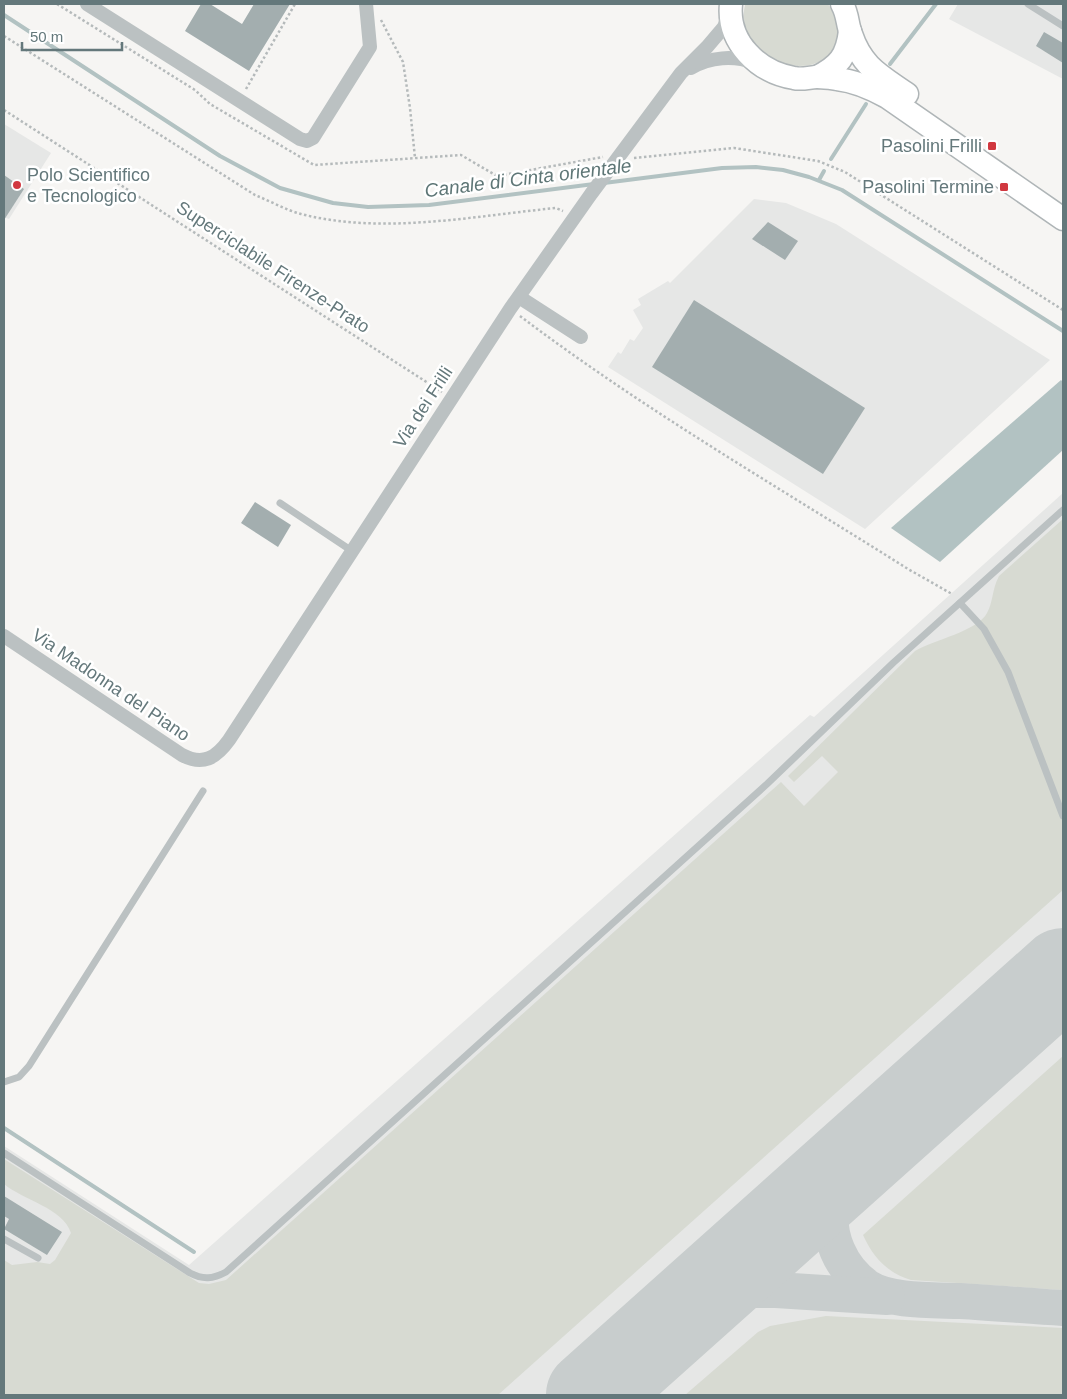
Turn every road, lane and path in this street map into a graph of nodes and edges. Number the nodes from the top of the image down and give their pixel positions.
1 (87, 4) edge
2 (295, 4) edge
3 (842, 4) edge
4 (1028, 4) edge
5 (363, 5) edge
6 (730, 6) edge
7 (1063, 26) edge
8 (850, 31) junction
9 (4, 36) edge
10 (768, 68) junction
11 (681, 73) junction
12 (817, 77) junction
13 (238, 99) junction
14 (4, 110) edge
15 (623, 152) junction
16 (461, 154) dead end
17 (415, 158) dead end
18 (613, 165) junction
19 (1063, 203) edge
20 (575, 216) junction
21 (1063, 219) edge
22 (519, 297) junction
23 (510, 309) junction
24 (1063, 310) edge
25 (581, 337) dead end
26 (451, 398) junction
27 (280, 503) dead end
28 (1063, 510) edge
29 (352, 551) junction
30 (952, 594) dead end
31 (960, 603) junction
32 (4, 636) edge
33 (200, 760) joint
34 (203, 791) dead end
35 (1063, 816) edge
36 (4, 1082) edge
37 (4, 1153) edge
38 (4, 1239) edge
39 (38, 1258) dead end

1 - 13 street
2 - 13 path
3 - 8 main road
4 - 7 lane
5 - 13 street
5 - 17 path
6 - 10 main road
6 - 11 street, Via dei Frilli
8 - 12 main road
8 - 19 main road
9 - 20 path
10 - 11 street, Via dei Frilli
10 - 12 main road
11 - 15 street, Via dei Frilli
12 - 21 main road
14 - 26 path, Superciclabile Firenze-Prato
15 - 18 street, Via dei Frilli
15 - 24 path
16 - 18 path
18 - 20 street, Via dei Frilli
20 - 22 street, Via dei Frilli
22 - 23 street, Via dei Frilli
22 - 25 street
23 - 26 street, Via dei Frilli
23 - 30 path
26 - 29 street, Via dei Frilli
27 - 29 lane
28 - 31 lane
29 - 33 street, Via dei Frilli
31 - 35 lane
31 - 37 lane
32 - 33 street, Via Madonna del Piano
34 - 36 lane
38 - 39 lane

